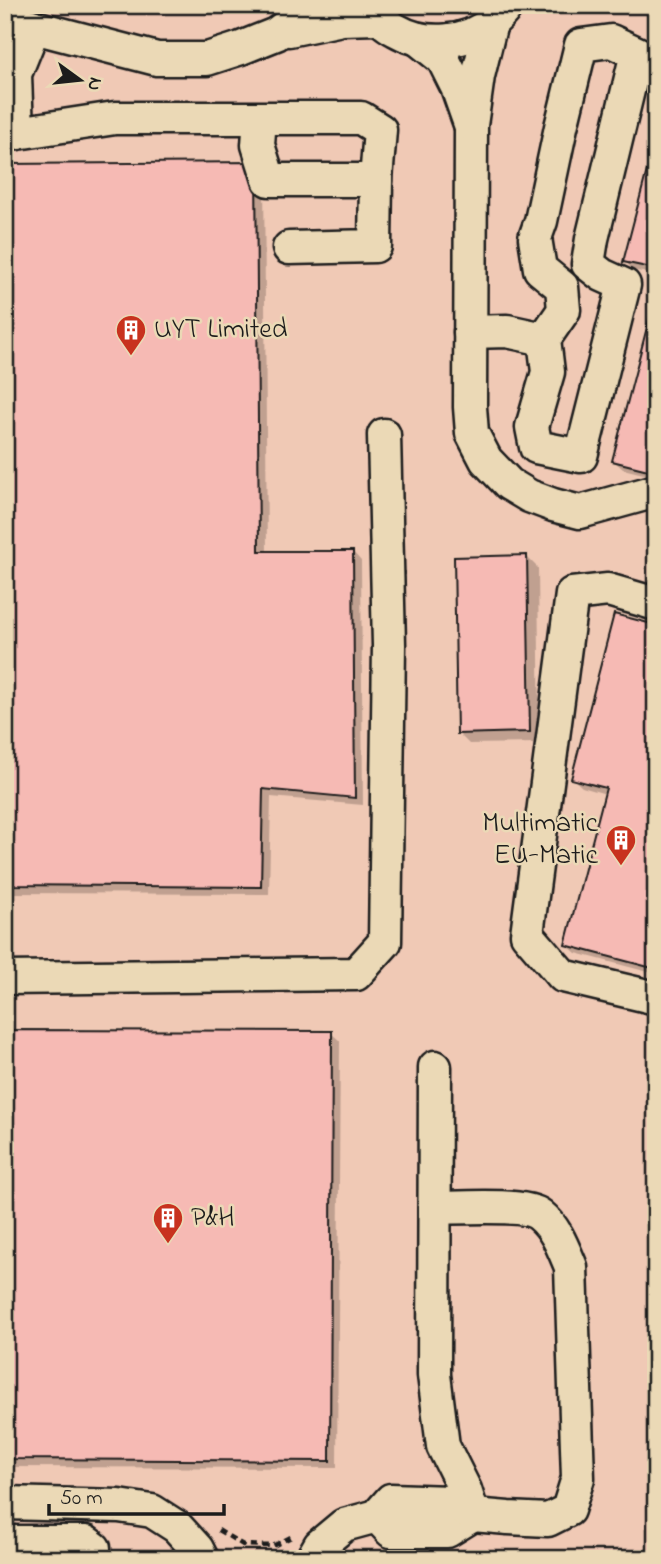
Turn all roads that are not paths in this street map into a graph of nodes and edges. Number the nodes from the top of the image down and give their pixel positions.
1 (314, 5) edge
2 (373, 12) edge
3 (500, 14) edge
4 (19, 22) edge
5 (281, 32) junction
6 (418, 39) junction
7 (646, 56) edge
8 (10, 74) edge
9 (261, 118) junction
10 (471, 125) junction
11 (11, 133) edge
12 (376, 180) junction
13 (289, 248) dead end
14 (588, 264) junction
15 (562, 287) junction
16 (470, 332) junction
17 (544, 339) junction
18 (384, 435) dead end
19 (656, 491) edge
20 (656, 604) edge
21 (5, 978) edge
22 (656, 998) edge
23 (435, 1067) dead end
24 (435, 1208) junction
25 (5, 1503) edge
26 (473, 1515) junction
27 (5, 1542) edge
28 (197, 1551) edge
29 (314, 1555) edge
30 (94, 1559) edge

1 - 5 street
2 - 5 street
2 - 6 street
3 - 6 street
3 - 10 street
4 - 5 street
4 - 8 street
6 - 10 street
7 - 14 street
7 - 15 street
8 - 11 street
9 - 11 street
9 - 12 street
9 - 12 street
10 - 16 street
12 - 13 street
14 - 15 street
14 - 17 street
15 - 17 street
16 - 17 street
16 - 19 street
18 - 21 street
20 - 22 street
23 - 24 street
24 - 26 street
24 - 26 street
25 - 28 street
26 - 29 street
27 - 30 street

